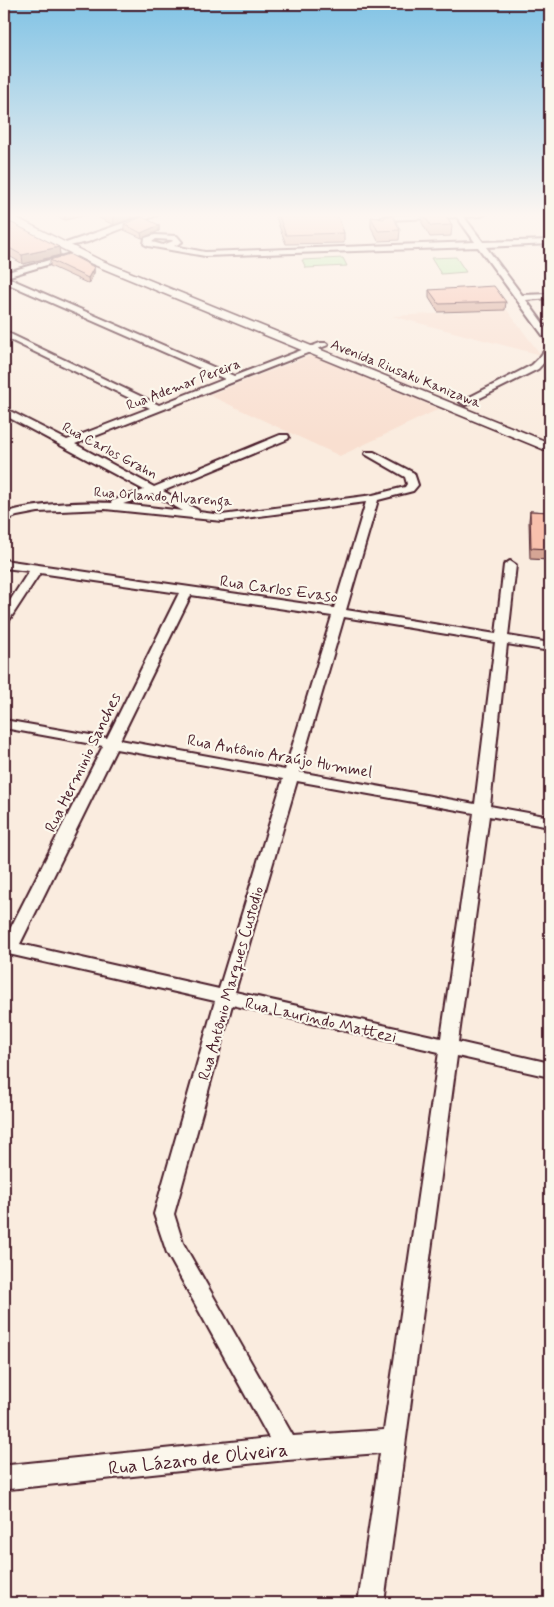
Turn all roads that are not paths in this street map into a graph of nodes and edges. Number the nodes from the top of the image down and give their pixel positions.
1 (27, 289) edge
2 (174, 289) edge
3 (182, 289) edge
4 (514, 289) edge
5 (550, 296) edge
6 (521, 298) junction
7 (4, 334) edge
8 (550, 339) edge
9 (323, 345) junction
10 (550, 349) edge
11 (311, 350) junction
12 (548, 362) edge
13 (233, 379) junction
14 (465, 402) junction
15 (158, 408) junction
16 (4, 410) edge
17 (284, 437) dead end
18 (550, 438) edge
19 (66, 444) junction
20 (550, 448) edge
21 (370, 454) dead end
22 (154, 491) junction
23 (373, 498) junction
24 (105, 506) junction
25 (7, 513) edge
26 (202, 516) junction
27 (4, 564) edge
28 (510, 565) dead end
29 (37, 569) junction
30 (186, 592) junction
31 (340, 612) junction
32 (4, 619) edge
33 (501, 640) junction
34 (550, 647) edge
35 (4, 724) edge
36 (112, 742) junction
37 (291, 774) junction
38 (482, 808) junction
39 (550, 822) edge
40 (7, 948) edge
41 (225, 998) junction
42 (449, 1048) junction
43 (550, 1070) edge
44 (393, 1441) junction
45 (287, 1448) junction
46 (4, 1475) edge
47 (371, 1603) edge

1 - 13 street
2 - 11 street, Avenida Riusaku Kanizawa
3 - 9 street
4 - 6 street
5 - 6 street
6 - 8 street
7 - 15 street
9 - 11 street, Rua Ademar Pereira
9 - 14 street
10 - 12 street
11 - 13 street, Rua Ademar Pereira
11 - 20 street, Avenida Riusaku Kanizawa
12 - 14 street
13 - 15 street, Rua Ademar Pereira
14 - 18 street
15 - 19 street, Rua Ademar Pereira
16 - 19 street, Rua Carlos Grahn
17 - 22 street
19 - 22 street, Rua Carlos Grahn
21 - 23 street, Rua Orlando Alvarenga
22 - 24 street
22 - 26 street, Rua Carlos Grahn
23 - 26 street, Rua Orlando Alvarenga
23 - 31 street, Rua Antônio Marques Custodio
24 - 25 street, Rua Orlando Alvarenga
24 - 26 street, Rua Orlando Alvarenga
27 - 29 street, Rua Carlos Evaso
28 - 33 street
29 - 30 street, Rua Carlos Evaso
29 - 32 street
30 - 31 street, Rua Carlos Evaso
30 - 36 street, Rua Herminio Sanches
31 - 33 street, Rua Carlos Evaso
31 - 37 street, Rua Antônio Marques Custodio
33 - 34 street, Rua Carlos Evaso
33 - 38 street
35 - 36 street, Rua Antônio Araújo Hummel
36 - 37 street, Rua Antônio Araújo Hummel
36 - 40 street, Rua Herminio Sanches
37 - 38 street, Rua Antônio Araújo Hummel
37 - 41 street, Rua Antônio Marques Custodio
38 - 39 street, Rua Antônio Araújo Hummel
38 - 42 street
40 - 41 street, Rua Laurindo Mattezi
41 - 42 street, Rua Laurindo Mattezi
41 - 45 street, Rua Antônio Marques Custodio
42 - 43 street, Rua Laurindo Mattezi
42 - 44 street
44 - 45 street, Rua Lázaro de Oliveira
44 - 47 street
45 - 46 street, Rua Lázaro de Oliveira

